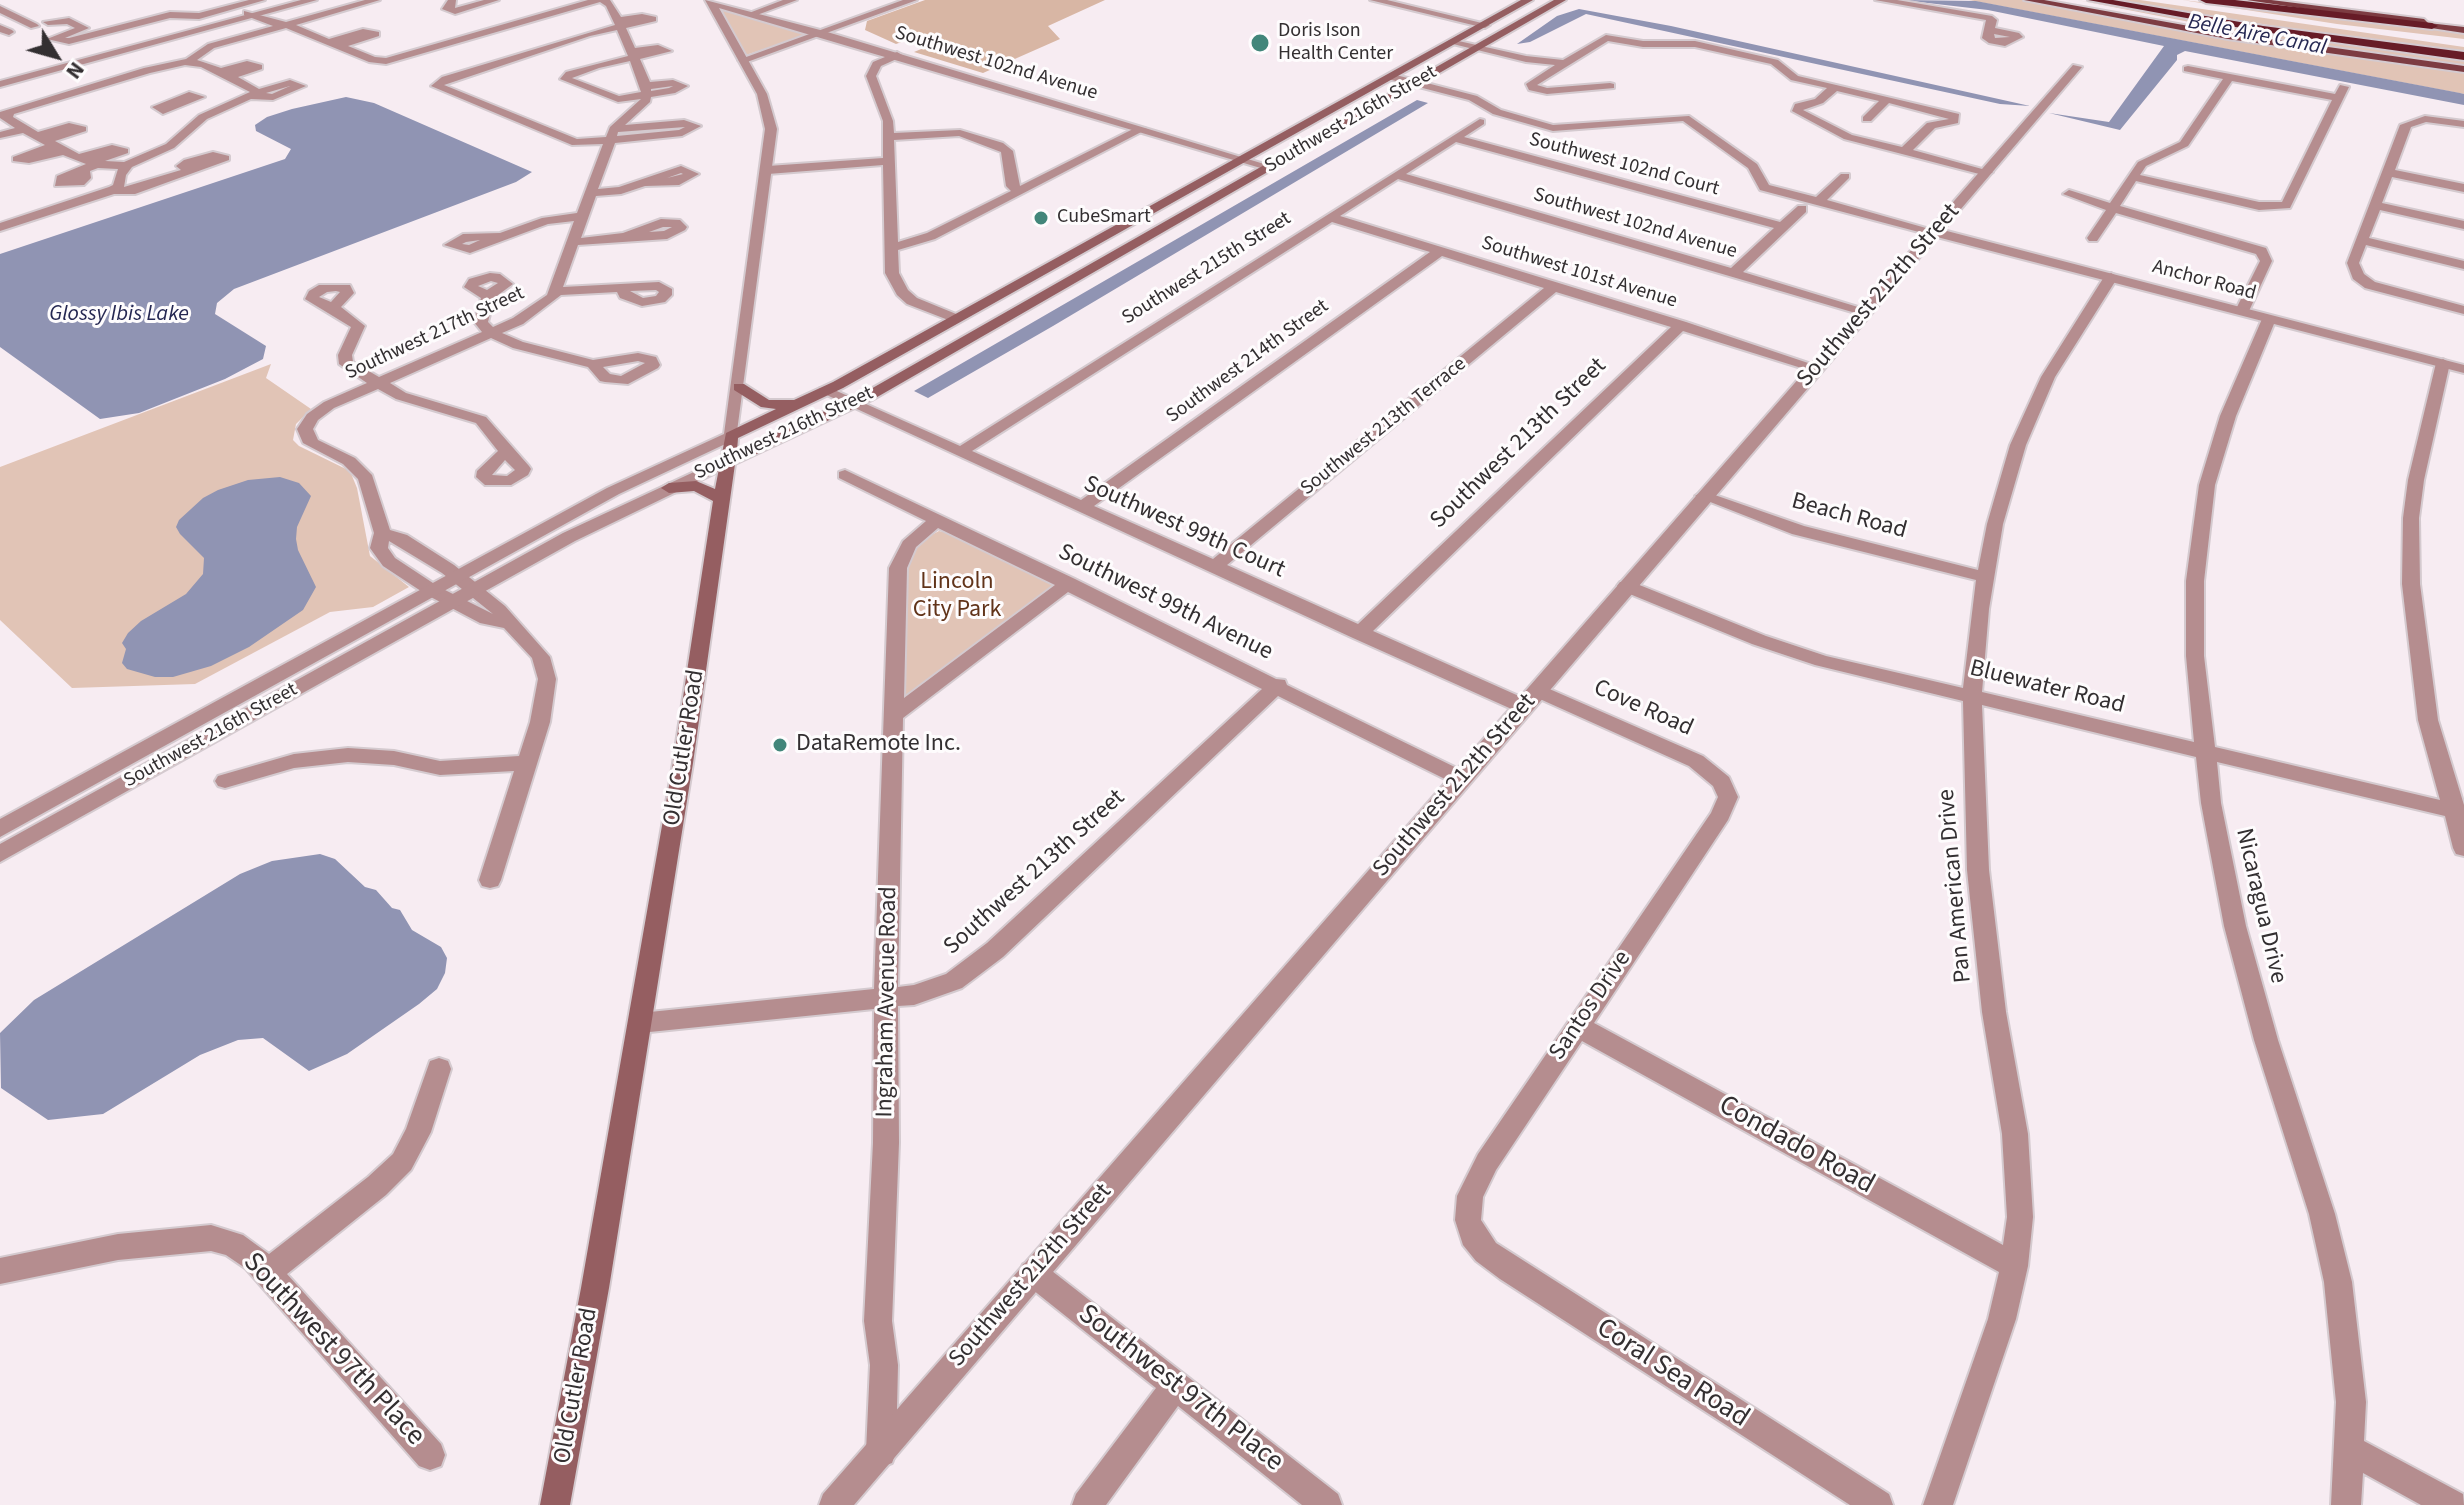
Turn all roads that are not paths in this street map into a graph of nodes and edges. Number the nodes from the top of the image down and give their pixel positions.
1 (294, 0) edge
2 (312, 0) edge
3 (375, 0) edge
4 (439, 0) edge
5 (471, 0) edge
6 (494, 0) edge
7 (600, 0) edge
8 (792, 0) edge
9 (912, 0) edge
10 (1375, 0) edge
11 (1528, 0) edge
12 (1561, 0) edge
13 (1880, 0) edge
14 (2029, 0) edge
15 (2071, 0) edge
16 (2094, 0) edge
17 (2165, 0) edge
18 (2206, 0) edge
19 (2252, 0) edge
20 (452, 1) edge
21 (711, 2) edge
22 (1901, 4) junction
23 (0, 9) edge
24 (258, 10) edge
25 (2325, 10) junction
26 (754, 13) junction
27 (1891, 14) dead end
28 (48, 22) dead end
29 (620, 23) junction
30 (287, 25) junction
31 (1485, 25) junction
32 (34, 26) dead end
33 (2432, 26) junction
34 (84, 28) junction
35 (2463, 28) edge
36 (1990, 30) dead end
37 (821, 33) junction
38 (97, 34) junction
39 (1457, 41) junction
40 (329, 42) junction
41 (2464, 43) edge
42 (340, 46) junction
43 (1481, 46) junction
44 (2324, 50) junction
45 (632, 55) junction
46 (897, 55) junction
47 (2464, 56) edge
48 (743, 60) junction
49 (188, 62) junction
50 (1563, 63) junction
51 (166, 66) junction
52 (2077, 67) dead end
53 (2188, 69) dead end
54 (2464, 69) edge
55 (146, 71) junction
56 (1392, 77) junction
57 (2229, 77) junction
58 (0, 82) edge
59 (107, 82) junction
60 (1416, 83) junction
61 (1610, 86) dead end
62 (646, 91) junction
63 (1830, 91) junction
64 (236, 102) junction
65 (1883, 103) junction
66 (163, 111) dead end
67 (1867, 119) dead end
68 (199, 120) junction
69 (9, 121) edge
70 (1480, 122) dead end
71 (2464, 124) edge
72 (614, 129) junction
73 (1141, 129) junction
74 (0, 135) edge
75 (182, 136) junction
76 (889, 137) junction
77 (1455, 138) junction
78 (608, 142) junction
79 (1904, 152) junction
80 (1242, 159) junction
81 (890, 161) junction
82 (127, 166) junction
83 (1268, 167) junction
84 (768, 170) junction
85 (191, 171) dead end
86 (1987, 172) junction
87 (2387, 172) junction
88 (1395, 175) junction
89 (1845, 176) dead end
90 (2133, 177) junction
91 (644, 182) dead end
92 (2464, 188) edge
93 (113, 190) junction
94 (131, 191) junction
95 (1020, 191) junction
96 (590, 193) junction
97 (2069, 194) dead end
98 (1818, 202) junction
99 (2374, 205) junction
100 (2114, 208) junction
101 (58, 209) junction
102 (1802, 209) dead end
103 (583, 216) junction
104 (1330, 217) junction
105 (2464, 225) edge
106 (1783, 227) junction
107 (0, 229) edge
108 (1934, 232) junction
109 (499, 237) dead end
110 (625, 237) dead end
111 (2093, 238) dead end
112 (2361, 240) junction
113 (574, 242) junction
114 (892, 248) junction
115 (1440, 251) junction
116 (2464, 265) edge
117 (1734, 273) junction
118 (2111, 277) junction
119 (1555, 286) junction
120 (622, 289) dead end
121 (556, 291) junction
122 (488, 296) dead end
123 (333, 308) dead end
124 (2464, 310) edge
125 (1864, 311) junction
126 (2242, 311) junction
127 (956, 319) junction
128 (2269, 319) junction
129 (1681, 325) junction
130 (490, 333) junction
131 (2443, 363) junction
132 (593, 364) dead end
133 (1816, 368) junction
134 (2464, 369) edge
135 (377, 383) junction
136 (739, 387) junction
137 (825, 391) junction
138 (853, 404) junction
139 (798, 405) junction
140 (731, 436) junction
141 (507, 452) dead end
142 (959, 453) junction
143 (726, 462) junction
144 (845, 475) dead end
145 (669, 488) junction
146 (1703, 496) junction
147 (721, 498) junction
148 (1080, 508) junction
149 (938, 519) junction
150 (382, 533) junction
151 (1213, 568) junction
152 (1985, 577) junction
153 (457, 578) junction
154 (1069, 583) junction
155 (1626, 586) junction
156 (473, 590) junction
157 (433, 591) junction
158 (454, 601) junction
159 (509, 623) junction
160 (1359, 634) junction
161 (1278, 685) junction
162 (1538, 690) junction
163 (1972, 696) junction
164 (1523, 706) junction
165 (894, 715) junction
166 (2203, 752) junction
167 (528, 763) junction
168 (1462, 779) junction
169 (225, 781) dead end
170 (1722, 782) joint
171 (2458, 812) edge
172 (0, 829) edge
173 (2464, 848) edge
174 (0, 854) edge
175 (490, 880) dead end
176 (888, 997) junction
177 (640, 1023) junction
178 (1577, 1026) junction
179 (439, 1069) dead end
180 (1473, 1236) joint
181 (2014, 1266) junction
182 (0, 1271) edge
183 (267, 1273) junction
184 (1033, 1273) junction
185 (1176, 1385) junction
186 (2351, 1450) junction
187 (881, 1452) junction
188 (430, 1455) dead end
189 (555, 1505) edge
190 (834, 1505) edge
191 (1087, 1505) edge
192 (1327, 1505) edge
193 (1878, 1505) edge
194 (1938, 1505) edge
195 (2346, 1505) edge
196 (2452, 1505) edge

1 - 24 street
2 - 24 street
3 - 30 street
4 - 20 street
5 - 20 street
6 - 20 street
7 - 29 street
7 - 42 street
8 - 26 street
9 - 37 street
10 - 31 street
11 - 31 main road, Southwest 216th Street
12 - 43 main road, Southwest 216th Street
13 - 22 street
14 - 44 main road
15 - 44 highway
16 - 47 highway
17 - 41 highway
18 - 33 highway
19 - 25 main road
21 - 26 street, Southwest 102nd Avenue
21 - 48 street, Old Cutler Road
22 - 27 street
22 - 36 street
23 - 32 street
24 - 30 street
24 - 38 street
24 - 58 street
25 - 33 main road
25 - 35 main road
26 - 37 street, Southwest 102nd Avenue
28 - 34 street
29 - 45 street
29 - 78 street
30 - 40 street
30 - 49 street
31 - 39 main road, Southwest 216th Street
33 - 35 main road
34 - 38 street
34 - 38 street
37 - 46 street, Southwest 102nd Avenue
37 - 48 street
39 - 43 street
39 - 56 main road, Southwest 216th Street
40 - 42 street
40 - 42 street
43 - 50 street
43 - 60 main road, Southwest 216th Street
44 - 54 main road
45 - 62 street
45 - 62 street
46 - 73 street, Southwest 102nd Avenue
46 - 76 street
48 - 84 street, Old Cutler Road
49 - 51 street
49 - 64 street
50 - 61 street
50 - 63 street
51 - 55 street
51 - 55 street
52 - 86 street, Southwest 212th Street
53 - 57 street
55 - 59 street
55 - 59 street
56 - 60 street
56 - 80 main road, Southwest 216th Street
57 - 90 street
57 - 90 street
59 - 69 street
60 - 83 main road, Southwest 216th Street
60 - 98 street, Anchor Road
62 - 72 street
63 - 65 street
63 - 79 street
64 - 68 street
64 - 75 street
65 - 67 street
65 - 79 street
66 - 68 street
68 - 75 street
69 - 74 street
69 - 82 street
70 - 77 street, Southwest 215th Street
71 - 87 street
72 - 78 street, Southwest 217th Street
72 - 78 street
73 - 80 street, Southwest 102nd Avenue
73 - 95 street
75 - 82 street
76 - 81 street
76 - 95 street
77 - 88 street, Southwest 215th Street
77 - 106 street, Southwest 102nd Court
78 - 96 street, Southwest 217th Street
79 - 86 street
80 - 83 street, Southwest 102nd Avenue
80 - 127 main road, Southwest 216th Street
81 - 84 street
81 - 114 street
82 - 93 street
83 - 138 main road, Southwest 216th Street
84 - 136 street, Old Cutler Road
85 - 94 street
86 - 108 street, Southwest 212th Street
87 - 92 street
87 - 99 street
88 - 104 street, Southwest 215th Street
88 - 117 street, Southwest 102nd Avenue
89 - 98 street
90 - 100 street
91 - 96 street
93 - 94 street
93 - 101 street
94 - 101 street
95 - 114 street
96 - 103 street, Southwest 217th Street
97 - 100 street
98 - 108 street, Anchor Road
99 - 105 street
99 - 112 street
100 - 111 street
100 - 126 street
101 - 107 street
102 - 106 street
103 - 109 street
103 - 113 street, Southwest 217th Street
104 - 115 street, Southwest 101st Avenue
104 - 142 street, Southwest 215th Street
106 - 117 street
108 - 118 street, Anchor Road
108 - 125 street, Southwest 212th Street
110 - 113 street
112 - 116 street
112 - 124 street
113 - 121 street, Southwest 217th Street
114 - 127 street
115 - 119 street, Southwest 101st Avenue
115 - 148 street, Southwest 214th Street
117 - 125 street, Southwest 102nd Avenue
118 - 126 street, Anchor Road
118 - 152 street, Pan American Drive
119 - 129 street, Southwest 101st Avenue
119 - 151 street, Southwest 213th Terrace
120 - 121 street
121 - 130 street, Southwest 217th Street
122 - 130 street
123 - 135 street
125 - 133 street, Southwest 212th Street
126 - 128 street, Anchor Road
127 - 137 main road, Southwest 216th Street
128 - 131 street, Anchor Road
128 - 166 street, Nicaragua Drive
129 - 133 street, Southwest 101st Avenue
129 - 160 street, Southwest 213th Street
130 - 132 street
130 - 135 street, Southwest 217th Street
131 - 134 street, Anchor Road
131 - 171 street
133 - 146 street, Southwest 212th Street
135 - 141 street
135 - 150 street, Southwest 217th Street
136 - 139 main road
136 - 140 street, Old Cutler Road
137 - 138 street, Southwest 99th Court
137 - 139 main road, Southwest 216th Street
138 - 142 street, Southwest 99th Court
138 - 143 main road, Southwest 216th Street
139 - 140 main road, Southwest 216th Street
140 - 143 main road, Old Cutler Road
140 - 153 street, Southwest 216th Street
142 - 148 street, Southwest 99th Court
143 - 145 street, Southwest 216th Street
143 - 147 main road, Old Cutler Road
144 - 149 street, Southwest 99th Avenue
145 - 147 main road
145 - 156 street, Southwest 216th Street
146 - 152 street, Beach Road
146 - 155 street, Southwest 212th Street
147 - 177 main road, Old Cutler Road
148 - 151 street, Southwest 99th Court
149 - 154 street, Southwest 99th Avenue
149 - 165 street, Ingraham Avenue Road
150 - 153 street
150 - 157 street
151 - 160 street, Southwest 99th Court
152 - 163 street, Pan American Drive
153 - 156 street
153 - 157 street, Southwest 216th Street
154 - 161 street, Southwest 99th Avenue
154 - 165 street
155 - 162 street, Southwest 212th Street
155 - 163 street, Bluewater Road
156 - 158 street, Southwest 216th Street
156 - 159 street
157 - 158 street
157 - 172 street, Southwest 216th Street
158 - 159 street
158 - 174 street, Southwest 216th Street
159 - 167 street
160 - 164 street, Southwest 99th Court
161 - 168 street, Southwest 99th Avenue
161 - 176 street, Southwest 213th Street
162 - 164 street, Southwest 212th Street
162 - 170 street, Cove Road
163 - 166 street, Bluewater Road
163 - 181 street, Pan American Drive
164 - 168 street, Southwest 212th Street
165 - 176 street, Ingraham Avenue Road
166 - 171 street, Bluewater Road
166 - 186 street, Nicaragua Drive
167 - 169 street
167 - 175 street
168 - 184 street, Southwest 212th Street
170 - 178 street, Santos Drive
171 - 173 street
176 - 177 street, Southwest 213th Street
176 - 187 street, Ingraham Avenue Road
177 - 189 main road, Old Cutler Road
178 - 180 street, Santos Drive
178 - 181 street, Condado Road
179 - 183 street
180 - 193 street, Coral Sea Road
181 - 194 street, Pan American Drive
182 - 183 street, Southwest 97th Place
183 - 188 street, Southwest 97th Place
184 - 185 street, Southwest 97th Place
184 - 187 street, Southwest 212th Street
185 - 191 street
185 - 192 street, Southwest 97th Place
186 - 195 street, Nicaragua Drive
186 - 196 street
187 - 190 street, Southwest 212th Street

